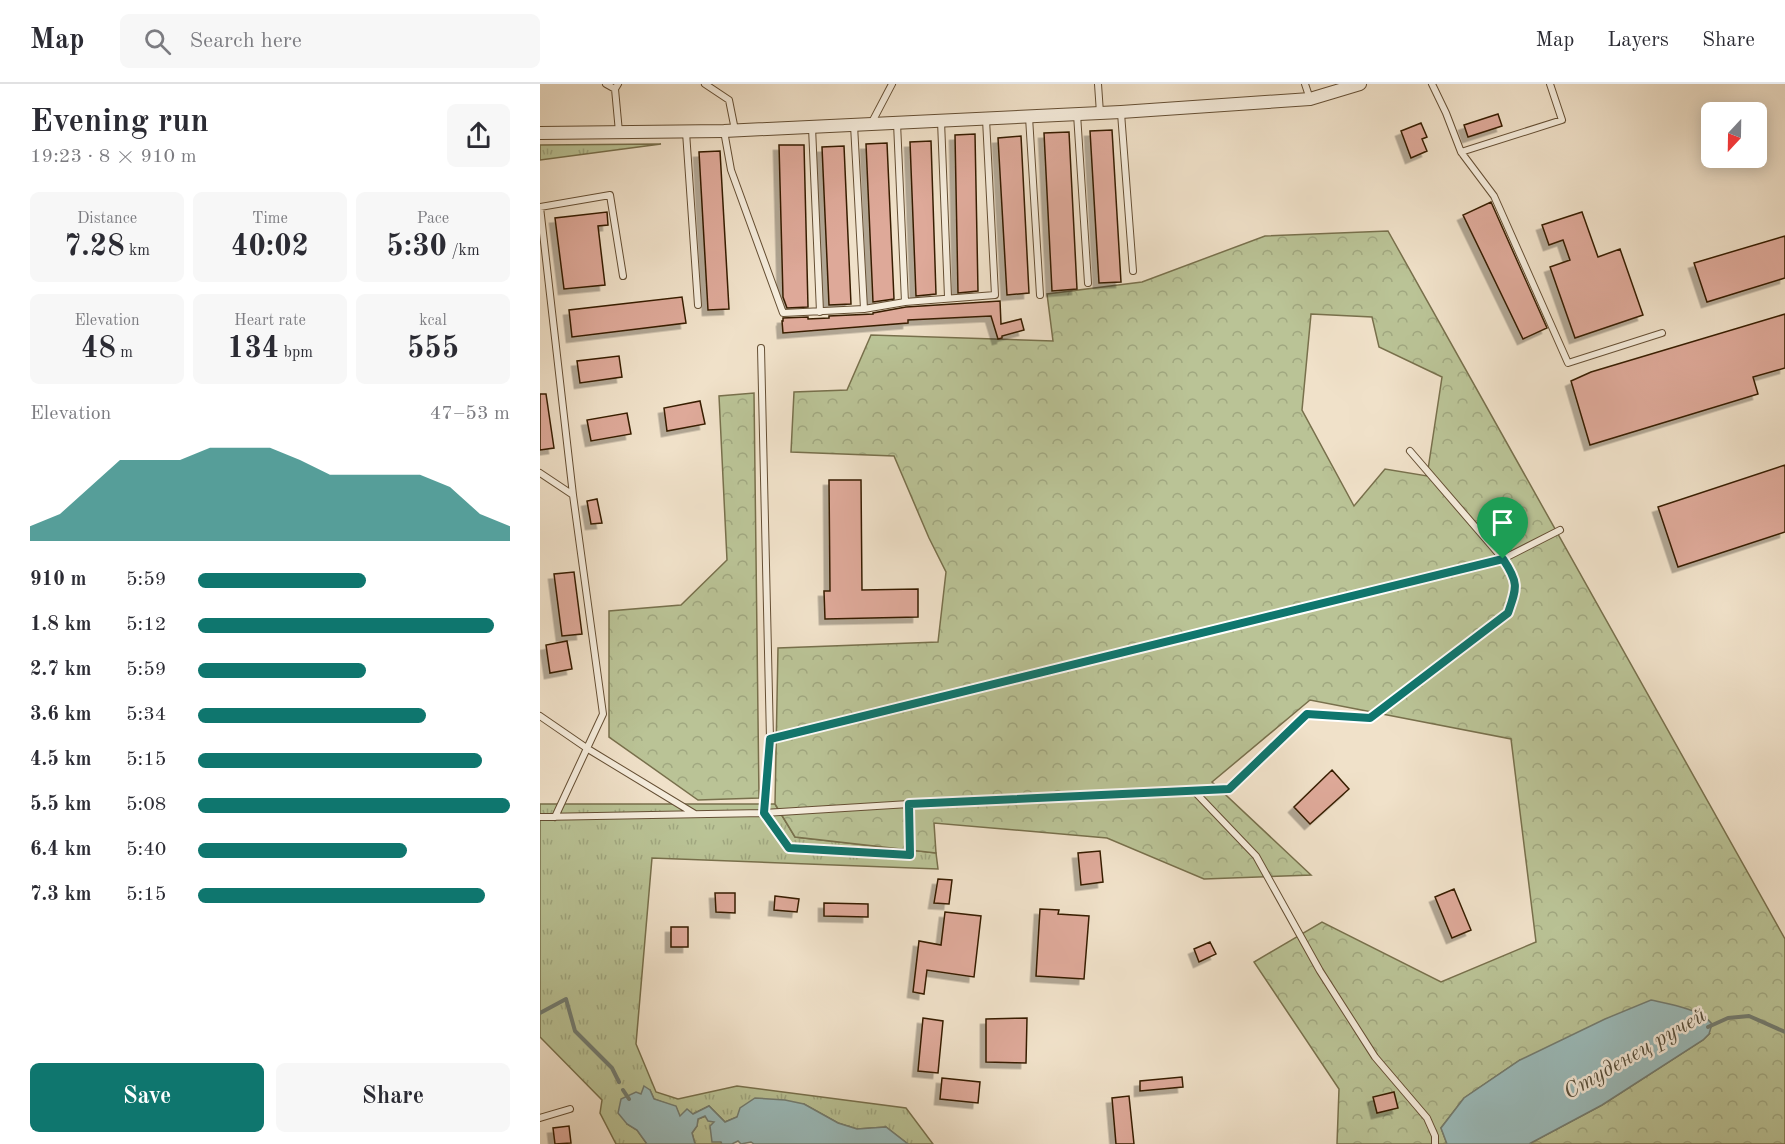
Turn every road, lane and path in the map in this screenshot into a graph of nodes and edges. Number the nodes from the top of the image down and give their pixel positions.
1 (606, 84) edge
2 (705, 84) edge
3 (892, 84) edge
4 (1098, 84) edge
5 (1305, 84) edge
6 (1360, 84) edge
7 (1432, 84) edge
8 (1550, 84) edge
9 (616, 87) edge
10 (1310, 99) junction
11 (1100, 112) junction
12 (1121, 112) junction
13 (1077, 114) junction
14 (1029, 116) junction
15 (986, 118) junction
16 (941, 121) junction
17 (897, 123) junction
18 (871, 124) junction
19 (854, 125) junction
20 (812, 127) junction
21 (729, 130) junction
22 (686, 131) junction
23 (619, 132) junction
24 (540, 133) edge
25 (1461, 152) junction
26 (1132, 271) dead end
27 (622, 276) dead end
28 (1088, 284) dead end
29 (1040, 295) dead end
30 (948, 297) junction
31 (905, 302) junction
32 (698, 305) dead end
33 (864, 309) junction
34 (819, 312) junction
35 (1662, 333) dead end
36 (761, 348) dead end
37 (1410, 451) dead end
38 (540, 473) edge
39 (573, 495) junction
40 (1560, 530) dead end
41 (1503, 559) junction
42 (540, 716) edge
43 (770, 739) junction
44 (588, 749) junction
45 (1194, 791) junction
46 (909, 804) junction
47 (764, 813) junction
48 (695, 814) junction
49 (555, 817) junction
50 (540, 818) edge
51 (570, 1109) dead end
52 (540, 1118) edge
53 (1435, 1144) edge

1 - 9 lane
2 - 21 lane
3 - 18 lane
4 - 11 lane
5 - 10 lane
6 - 10 street
7 - 25 lane
8 - 25 lane
9 - 23 lane
10 - 12 street
11 - 12 street
11 - 13 street
12 - 26 lane
13 - 14 street
13 - 28 lane
14 - 15 street
14 - 29 lane
15 - 16 street
15 - 30 lane
16 - 17 street
16 - 30 lane
17 - 18 street
17 - 31 lane
18 - 19 street
19 - 20 street
19 - 33 lane
20 - 21 street
20 - 34 lane
21 - 22 street
21 - 34 lane
22 - 23 street
22 - 32 lane
23 - 24 street
25 - 35 lane
27 - 39 lane
30 - 31 lane
31 - 33 lane
33 - 34 lane
36 - 43 lane
37 - 41 lane
38 - 39 lane
39 - 44 lane
40 - 41 lane
41 - 43 lane
41 - 45 lane
42 - 44 lane
43 - 47 lane
44 - 48 lane
44 - 49 lane
45 - 46 lane
45 - 53 lane
46 - 47 lane
46 - 47 lane
47 - 48 lane
48 - 49 lane
49 - 50 lane
51 - 52 lane

